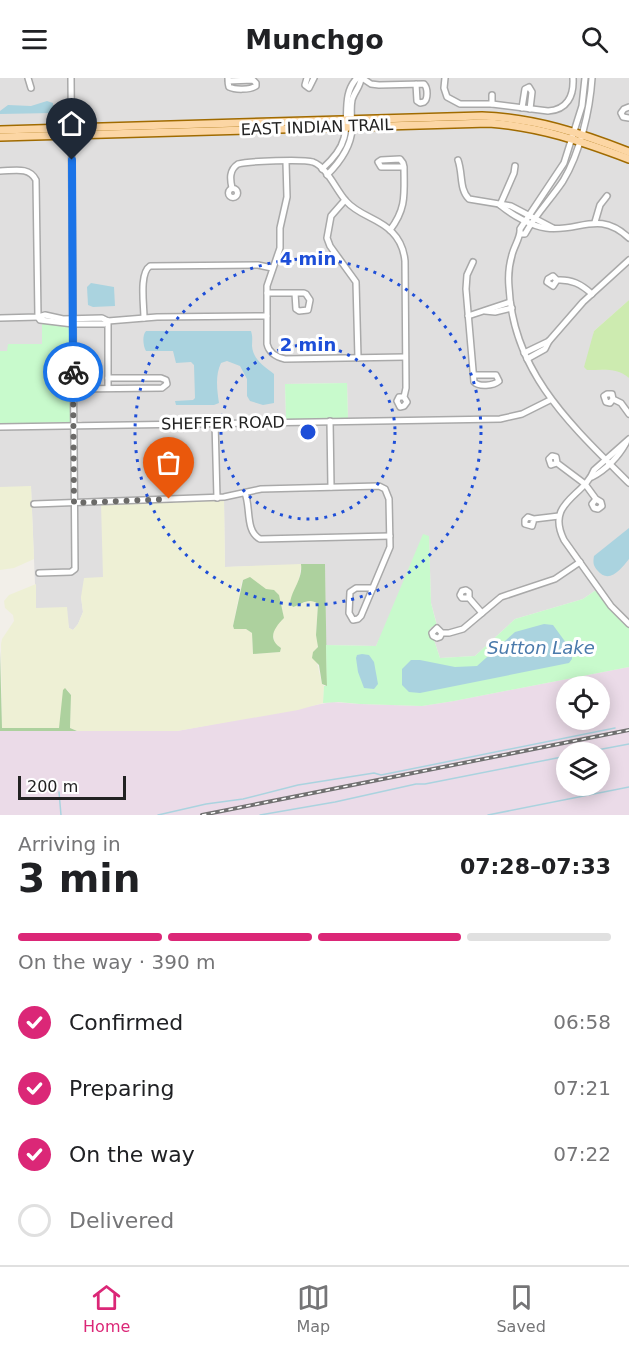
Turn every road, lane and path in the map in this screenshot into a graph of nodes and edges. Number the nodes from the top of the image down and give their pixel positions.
1 (28, 78) edge
2 (71, 78) edge
3 (307, 78) edge
4 (314, 78) edge
5 (360, 78) edge
6 (445, 78) edge
7 (573, 78) edge
8 (585, 78) edge
9 (592, 78) edge
10 (416, 84) dead end
11 (31, 88) dead end
12 (492, 95) dead end
13 (492, 104) junction
14 (629, 107) edge
15 (522, 108) junction
16 (530, 109) junction
17 (629, 118) edge
18 (348, 123) junction
19 (0, 130) edge
20 (71, 131) junction
21 (576, 136) junction
22 (0, 137) edge
23 (629, 152) edge
24 (629, 159) edge
25 (458, 160) dead end
26 (286, 162) junction
27 (515, 166) dead end
28 (404, 167) dead end
29 (322, 169) junction
30 (0, 171) edge
31 (327, 176) junction
32 (232, 188) dead end
33 (607, 196) dead end
34 (345, 200) junction
35 (500, 206) junction
36 (536, 218) junction
37 (528, 219) junction
38 (595, 222) junction
39 (553, 228) junction
40 (390, 230) junction
41 (629, 238) edge
42 (629, 260) edge
43 (473, 262) dead end
44 (272, 268) junction
45 (556, 280) dead end
46 (267, 293) junction
47 (295, 293) dead end
48 (592, 294) junction
49 (511, 305) junction
50 (267, 316) junction
51 (468, 316) junction
52 (38, 317) junction
53 (0, 318) edge
54 (144, 318) junction
55 (73, 321) junction
56 (108, 321) junction
57 (526, 356) junction
58 (405, 357) junction
59 (358, 358) junction
60 (474, 375) dead end
61 (108, 378) junction
62 (137, 378) junction
63 (108, 388) junction
64 (137, 388) junction
65 (73, 389) junction
66 (404, 397) dead end
67 (550, 399) junction
68 (613, 399) dead end
69 (629, 414) edge
70 (330, 421) junction
71 (215, 422) junction
72 (74, 426) junction
73 (0, 427) edge
74 (628, 440) edge
75 (607, 461) junction
76 (557, 463) dead end
77 (629, 483) edge
78 (585, 484) junction
79 (331, 487) junction
80 (246, 492) junction
81 (217, 498) junction
82 (596, 500) dead end
83 (74, 503) junction
84 (34, 504) dead end
85 (559, 516) junction
86 (534, 519) dead end
87 (390, 536) junction
88 (580, 562) junction
89 (39, 573) dead end
90 (373, 588) junction
91 (469, 598) dead end
92 (482, 613) junction
93 (629, 624) edge
94 (442, 633) dead end

1 - 11 street
2 - 20 street
3 - 4 street
5 - 10 street
5 - 18 street
6 - 13 street
7 - 16 street
8 - 21 street
9 - 21 street
12 - 13 street
13 - 15 street
14 - 17 street
15 - 16 street
15 - 16 street
18 - 20 main road, EAST INDIAN TRAIL
18 - 21 main road, EAST INDIAN TRAIL
18 - 29 street
18 - 31 street
19 - 20 main road
20 - 22 main road, EAST INDIAN TRAIL
20 - 55 street
21 - 23 main road, EAST INDIAN TRAIL
21 - 24 main road, EAST INDIAN TRAIL
21 - 36 street
21 - 37 street
25 - 35 street
26 - 29 street
26 - 32 street
26 - 44 street
27 - 35 street
28 - 40 street
29 - 31 street
30 - 52 street
31 - 34 street
33 - 38 street
34 - 40 street
34 - 59 street
35 - 37 street
36 - 37 street
36 - 39 street
37 - 39 street
37 - 49 street
38 - 39 street
38 - 41 street
40 - 58 street
42 - 48 street
43 - 51 street
44 - 46 street
44 - 54 street
45 - 48 street
46 - 47 street
46 - 50 street
48 - 57 street
49 - 51 street
49 - 57 street
50 - 54 street
50 - 59 street
51 - 60 street
52 - 53 street
52 - 55 street
54 - 56 street
55 - 56 street
55 - 65 street
56 - 61 street
57 - 67 street
58 - 59 street
58 - 66 street
61 - 62 street
61 - 63 street
62 - 64 street
62 - 64 street
63 - 64 street
63 - 65 street
65 - 72 street
67 - 70 street, SHEFFER ROAD
67 - 75 street
68 - 69 street
70 - 71 street, SHEFFER ROAD
70 - 79 street
71 - 72 street, SHEFFER ROAD
71 - 81 street
72 - 73 street, SHEFFER ROAD
72 - 83 street
74 - 75 street
75 - 77 street
75 - 78 street
76 - 78 street
78 - 82 street
78 - 85 street
79 - 80 street
79 - 87 street
80 - 81 street
80 - 87 street
81 - 83 street
83 - 84 street
83 - 89 street
85 - 86 street
85 - 88 street
87 - 90 street
88 - 92 street
88 - 93 street
90 - 90 street
91 - 92 street
92 - 94 street

